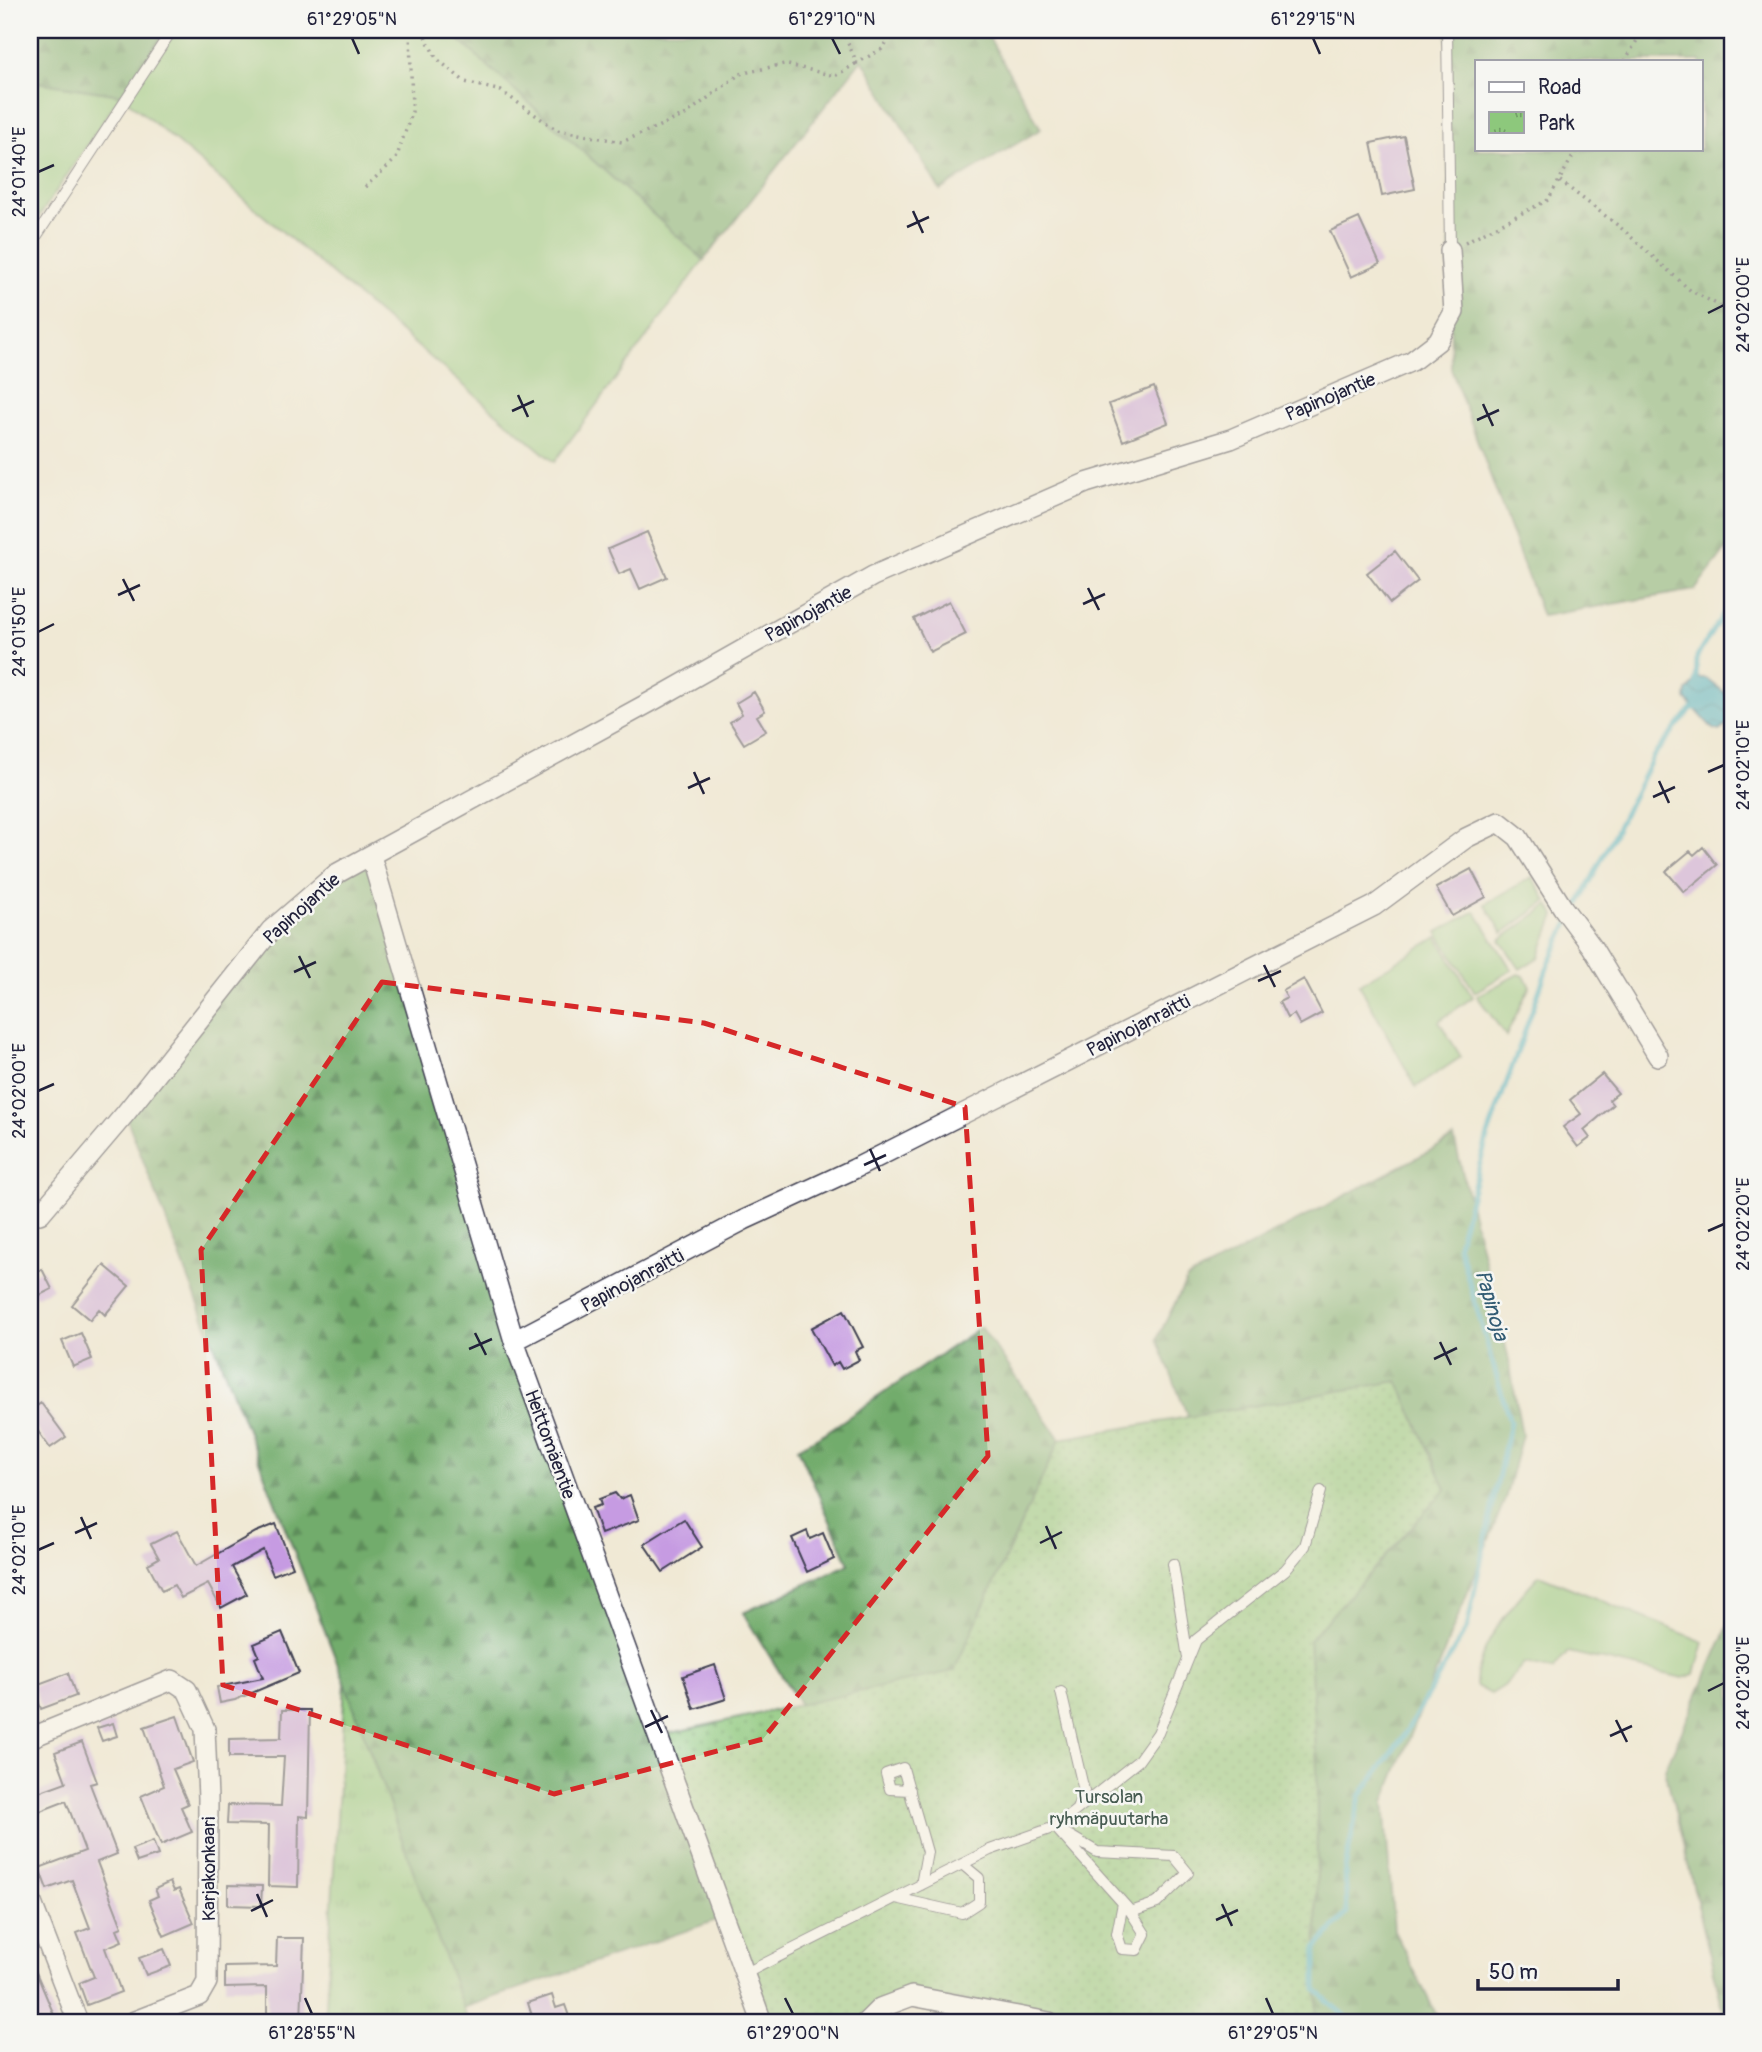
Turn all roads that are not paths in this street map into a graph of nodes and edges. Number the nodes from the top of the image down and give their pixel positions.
1 (172, 30) edge
2 (1447, 30) edge
3 (30, 246) edge
4 (1450, 250) joint
5 (371, 856) junction
6 (1658, 1056) dead end
7 (33, 1215) edge
8 (514, 1341) junction
9 (1321, 1491) dead end
10 (1173, 1564) dead end
11 (1189, 1658) junction
12 (1061, 1692) dead end
13 (30, 1738) edge
14 (910, 1790) dead end
15 (1077, 1810) junction
16 (1055, 1827) junction
17 (962, 1864) junction
18 (921, 1885) junction
19 (30, 1898) edge
20 (896, 1898) junction
21 (1123, 1903) junction
22 (1131, 1912) junction
23 (744, 1974) junction
24 (78, 2022) edge
25 (132, 2022) edge
26 (762, 2022) edge
27 (866, 2022) edge
28 (1049, 2022) edge

1 - 3 lane
2 - 4 lane, Papinojantie
4 - 5 street, Papinojantie
5 - 7 street, Papinojantie
5 - 8 street, Heittomäentie
6 - 8 street, Papinojanraitti
8 - 23 street, Heittomäentie
9 - 11 lane
10 - 11 lane
11 - 15 lane
12 - 15 lane
13 - 25 street, Karjakonkaari
14 - 18 lane
15 - 16 lane
16 - 17 lane
16 - 21 lane
16 - 22 lane
17 - 18 lane
17 - 20 lane
18 - 20 lane
19 - 24 street
20 - 23 lane
21 - 22 lane
21 - 22 lane
23 - 26 street, Heittomäentie
27 - 28 street

